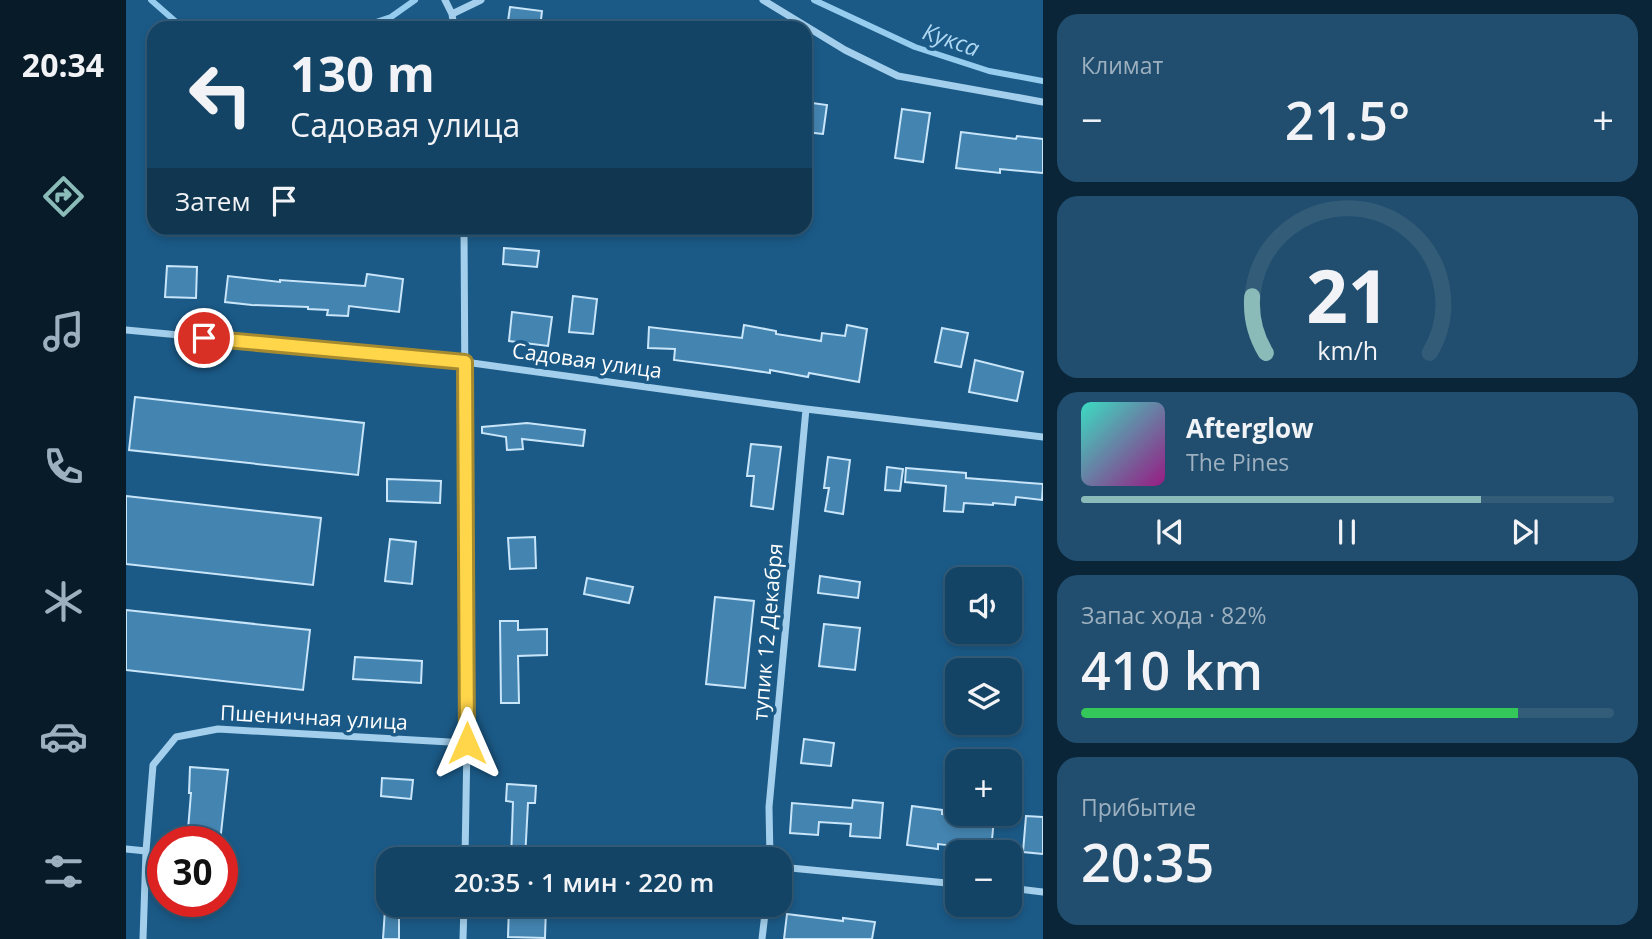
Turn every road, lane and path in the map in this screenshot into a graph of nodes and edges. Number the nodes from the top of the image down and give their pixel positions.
1 (444, 0) edge
2 (481, 0) edge
3 (763, 0) edge
4 (452, 14) junction
5 (453, 21) edge
6 (797, 21) edge
7 (812, 30) edge
8 (1043, 103) edge
9 (464, 235) edge
10 (126, 330) edge
11 (465, 362) junction
12 (806, 409) junction
13 (1043, 437) edge
14 (467, 743) junction
15 (465, 847) edge
16 (770, 847) edge
17 (126, 849) edge
18 (146, 851) junction
19 (792, 868) edge
20 (945, 883) edge
21 (1022, 889) edge
22 (1043, 891) edge
23 (464, 917) edge
24 (765, 917) edge
25 (143, 939) edge
26 (463, 939) edge
27 (762, 939) edge

1 - 4 street
2 - 4 street
3 - 6 street
4 - 5 street
7 - 8 street
9 - 11 street
10 - 11 street, Садовая улица
11 - 12 street, Садовая улица
11 - 14 street
12 - 13 street, Садовая улица
12 - 16 street, тупик 12 Декабря
14 - 15 street
14 - 18 street, Пшеничная улица
17 - 18 street
18 - 25 street, Пшеничная улица
19 - 20 street
21 - 22 street
23 - 26 street
24 - 27 street

